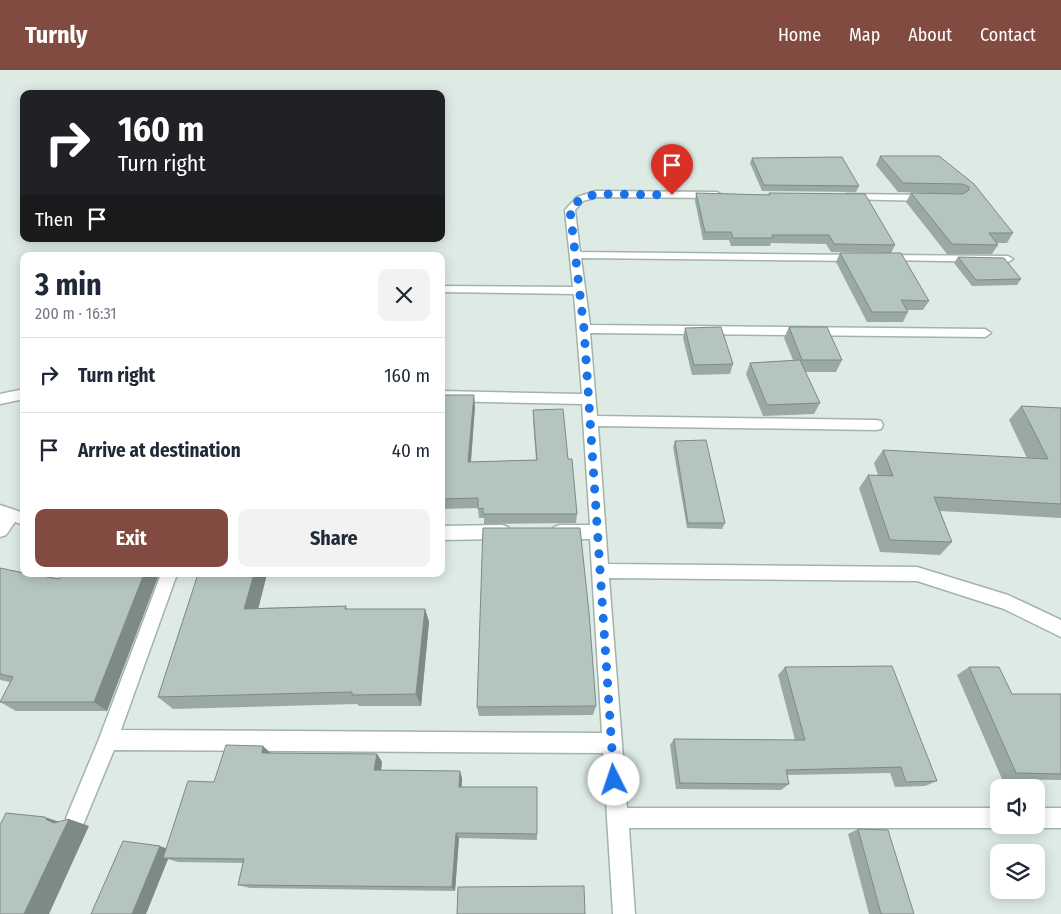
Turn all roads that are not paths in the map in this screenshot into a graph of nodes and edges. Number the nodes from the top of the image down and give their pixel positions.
1 (723, 195) edge
2 (841, 197) edge
3 (938, 198) edge
4 (575, 255) junction
5 (1008, 259) edge
6 (445, 289) edge
7 (579, 291) junction
8 (584, 329) junction
9 (985, 333) dead end
10 (20, 395) edge
11 (445, 396) edge
12 (588, 398) junction
13 (0, 399) edge
14 (590, 421) junction
15 (876, 426) dead end
16 (12, 515) edge
17 (0, 530) edge
18 (519, 532) edge
19 (549, 532) edge
20 (598, 532) junction
21 (445, 533) edge
22 (600, 570) junction
23 (167, 577) edge
24 (1061, 629) edge
25 (108, 740) junction
26 (612, 743) junction
27 (76, 818) dead end
28 (617, 818) junction
29 (990, 818) edge
30 (1045, 818) edge
31 (1061, 818) edge
32 (624, 914) edge

1 - 4 street
2 - 3 street
4 - 5 street
4 - 7 street
6 - 7 street
7 - 8 street
8 - 9 street
8 - 12 street
10 - 13 street
11 - 12 street
12 - 14 street
14 - 15 street
14 - 20 street
16 - 17 street
18 - 21 street
19 - 20 street
20 - 22 street
22 - 24 street
22 - 26 street
23 - 25 street
25 - 26 street
25 - 27 street
26 - 28 street
28 - 29 street
28 - 32 street
30 - 31 street

